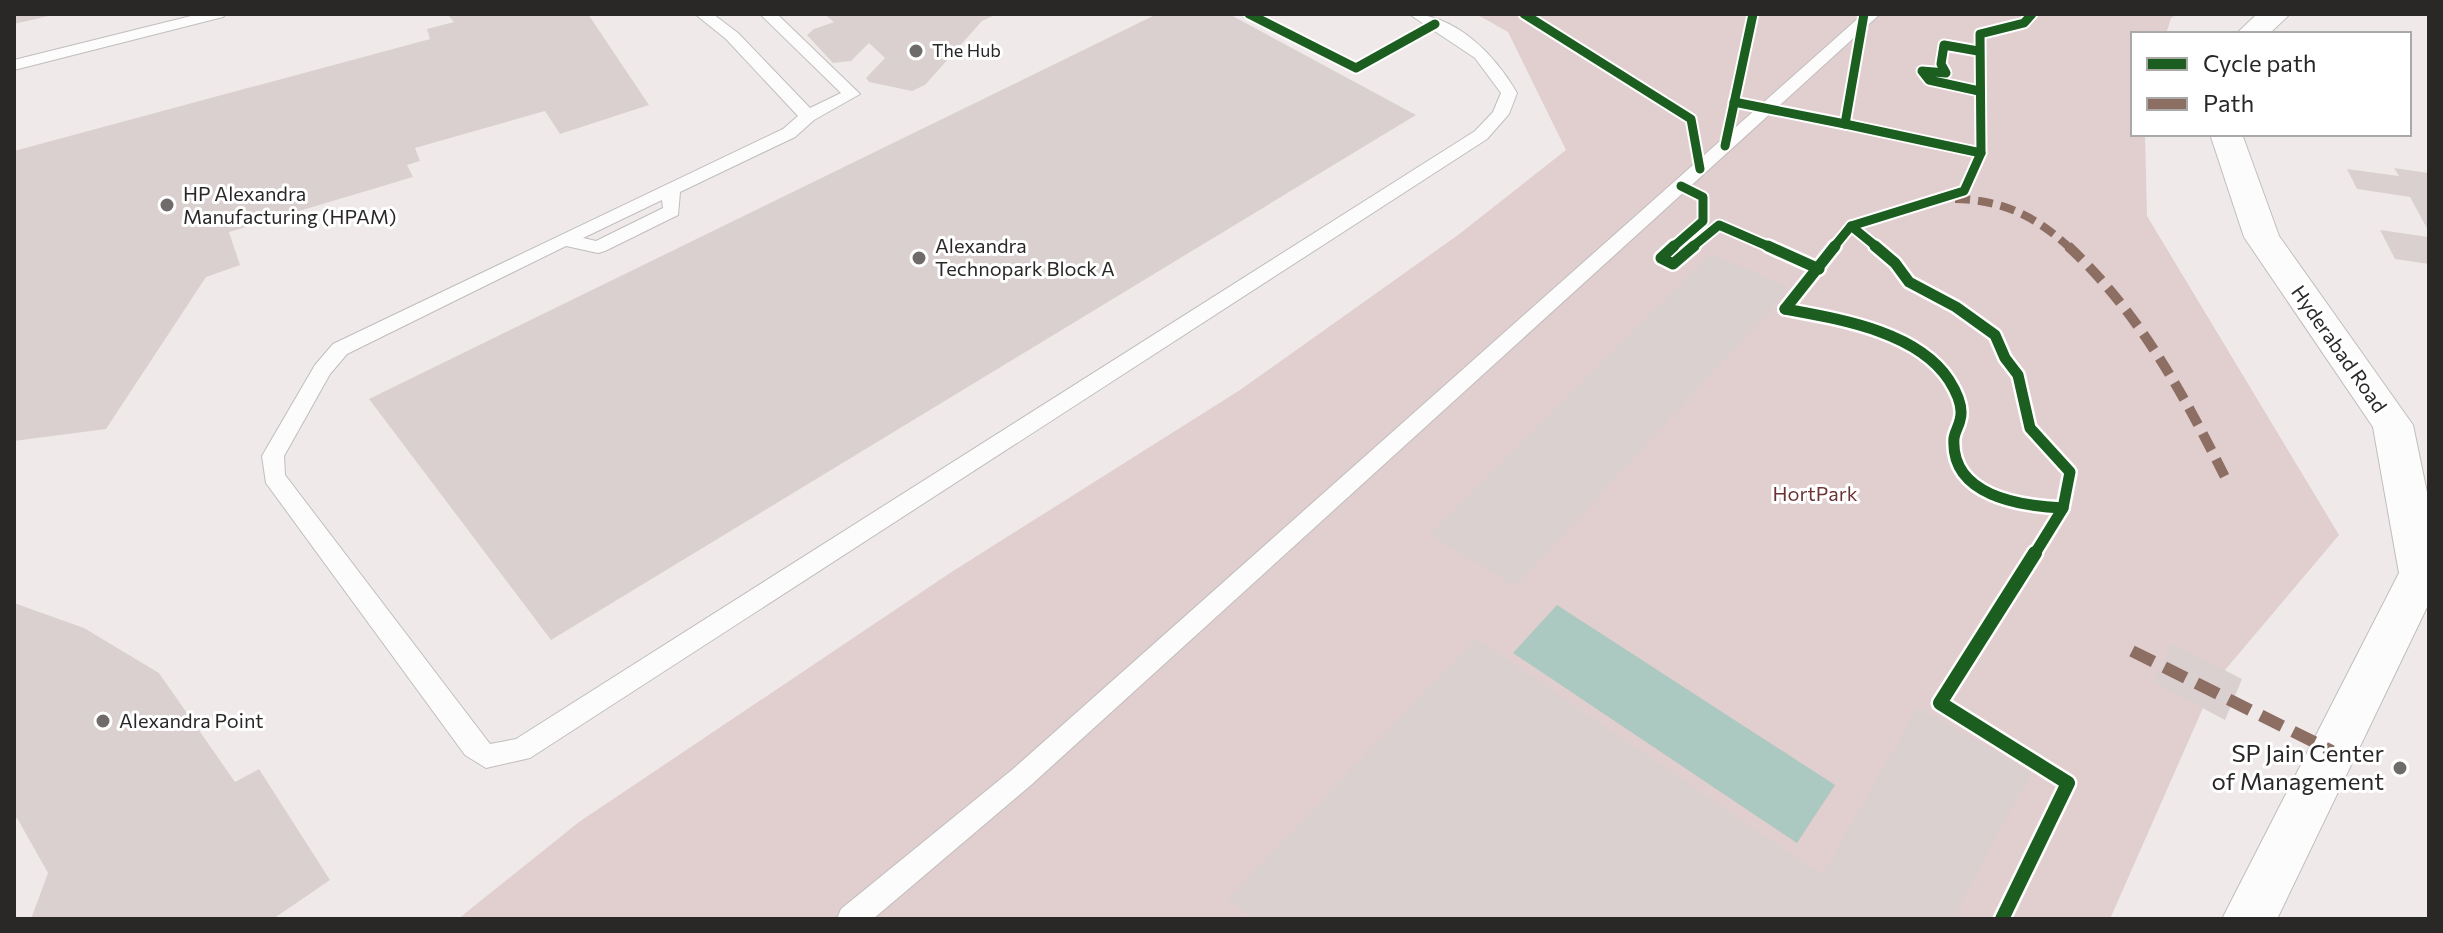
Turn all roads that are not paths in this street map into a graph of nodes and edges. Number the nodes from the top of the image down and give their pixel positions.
1 (218, 14) edge
2 (703, 14) edge
3 (768, 14) edge
4 (1417, 14) edge
5 (1872, 14) edge
6 (2275, 14) edge
7 (2253, 32) edge
8 (14, 65) edge
9 (808, 116) junction
10 (2227, 136) edge
11 (851, 919) edge
12 (2249, 919) edge

1 - 8 lane
2 - 9 lane
3 - 9 lane
4 - 9 lane
5 - 11 lane
6 - 7 street
10 - 12 street, Hyderabad Road

